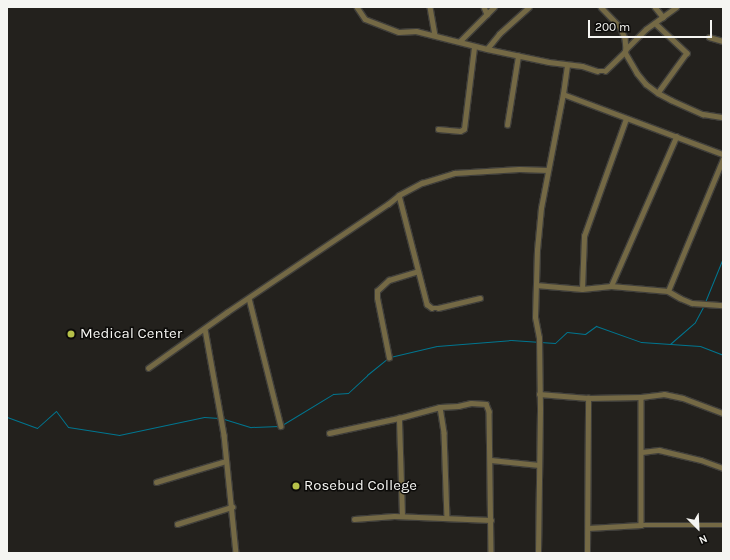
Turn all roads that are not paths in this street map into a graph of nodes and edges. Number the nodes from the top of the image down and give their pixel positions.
1 (357, 7) edge
2 (430, 7) edge
3 (484, 7) edge
4 (494, 7) edge
5 (529, 7) edge
6 (601, 7) edge
7 (655, 7) edge
8 (676, 7) edge
9 (487, 14) junction
10 (663, 18) junction
11 (655, 23) junction
12 (435, 35) junction
13 (709, 37) dead end
14 (460, 41) junction
15 (723, 41) edge
16 (474, 47) junction
17 (487, 49) junction
18 (626, 50) junction
19 (518, 56) junction
20 (567, 64) junction
21 (658, 93) junction
22 (563, 94) junction
23 (723, 117) edge
24 (626, 119) junction
25 (507, 125) dead end
26 (438, 129) dead end
27 (676, 137) junction
28 (723, 154) edge
29 (723, 159) edge
30 (548, 170) junction
31 (399, 195) junction
32 (418, 271) junction
33 (536, 285) junction
34 (611, 286) junction
35 (582, 289) junction
36 (668, 290) junction
37 (250, 298) junction
38 (480, 298) dead end
39 (723, 305) edge
40 (204, 328) junction
41 (389, 358) dead end
42 (148, 368) dead end
43 (539, 394) junction
44 (641, 397) junction
45 (588, 398) junction
46 (440, 407) junction
47 (723, 413) edge
48 (399, 418) junction
49 (281, 426) dead end
50 (329, 433) dead end
51 (642, 452) junction
52 (491, 460) junction
53 (226, 461) junction
54 (539, 465) junction
55 (723, 468) edge
56 (156, 482) dead end
57 (232, 507) junction
58 (402, 516) junction
59 (448, 518) junction
60 (354, 519) dead end
61 (491, 520) junction
62 (177, 524) dead end
63 (641, 525) junction
64 (723, 525) edge
65 (588, 528) junction
66 (236, 553) edge
67 (491, 553) edge
68 (538, 553) edge
69 (587, 553) edge

1 - 12 street
2 - 12 street
3 - 9 street
4 - 9 street
5 - 17 street
6 - 18 street
7 - 10 street
8 - 10 street
9 - 14 street
10 - 11 street
11 - 18 street
11 - 21 street
12 - 14 street
13 - 15 street
14 - 16 street
16 - 17 street
16 - 26 street
17 - 19 street
18 - 20 street
18 - 21 street
19 - 20 street
19 - 25 street
20 - 22 street
21 - 23 street
22 - 24 street
22 - 30 street
24 - 27 street
24 - 35 street
27 - 28 street
27 - 34 street
29 - 36 street
30 - 31 street
30 - 33 street
31 - 32 street
31 - 37 street
32 - 38 street
32 - 41 street
33 - 35 street
33 - 43 street
34 - 35 street
34 - 36 street
36 - 39 street
37 - 40 street
37 - 49 street
40 - 42 street
40 - 53 street
43 - 45 street
43 - 54 street
44 - 45 street
44 - 47 street
44 - 51 street
45 - 65 street
46 - 48 street
46 - 52 street
46 - 59 street
48 - 50 street
48 - 58 street
51 - 55 street
51 - 63 street
52 - 54 street
52 - 61 street
53 - 56 street
53 - 57 street
54 - 68 street
57 - 62 street
57 - 66 street
58 - 59 street
58 - 60 street
59 - 61 street
61 - 67 street
63 - 64 street
63 - 65 street
65 - 69 street

